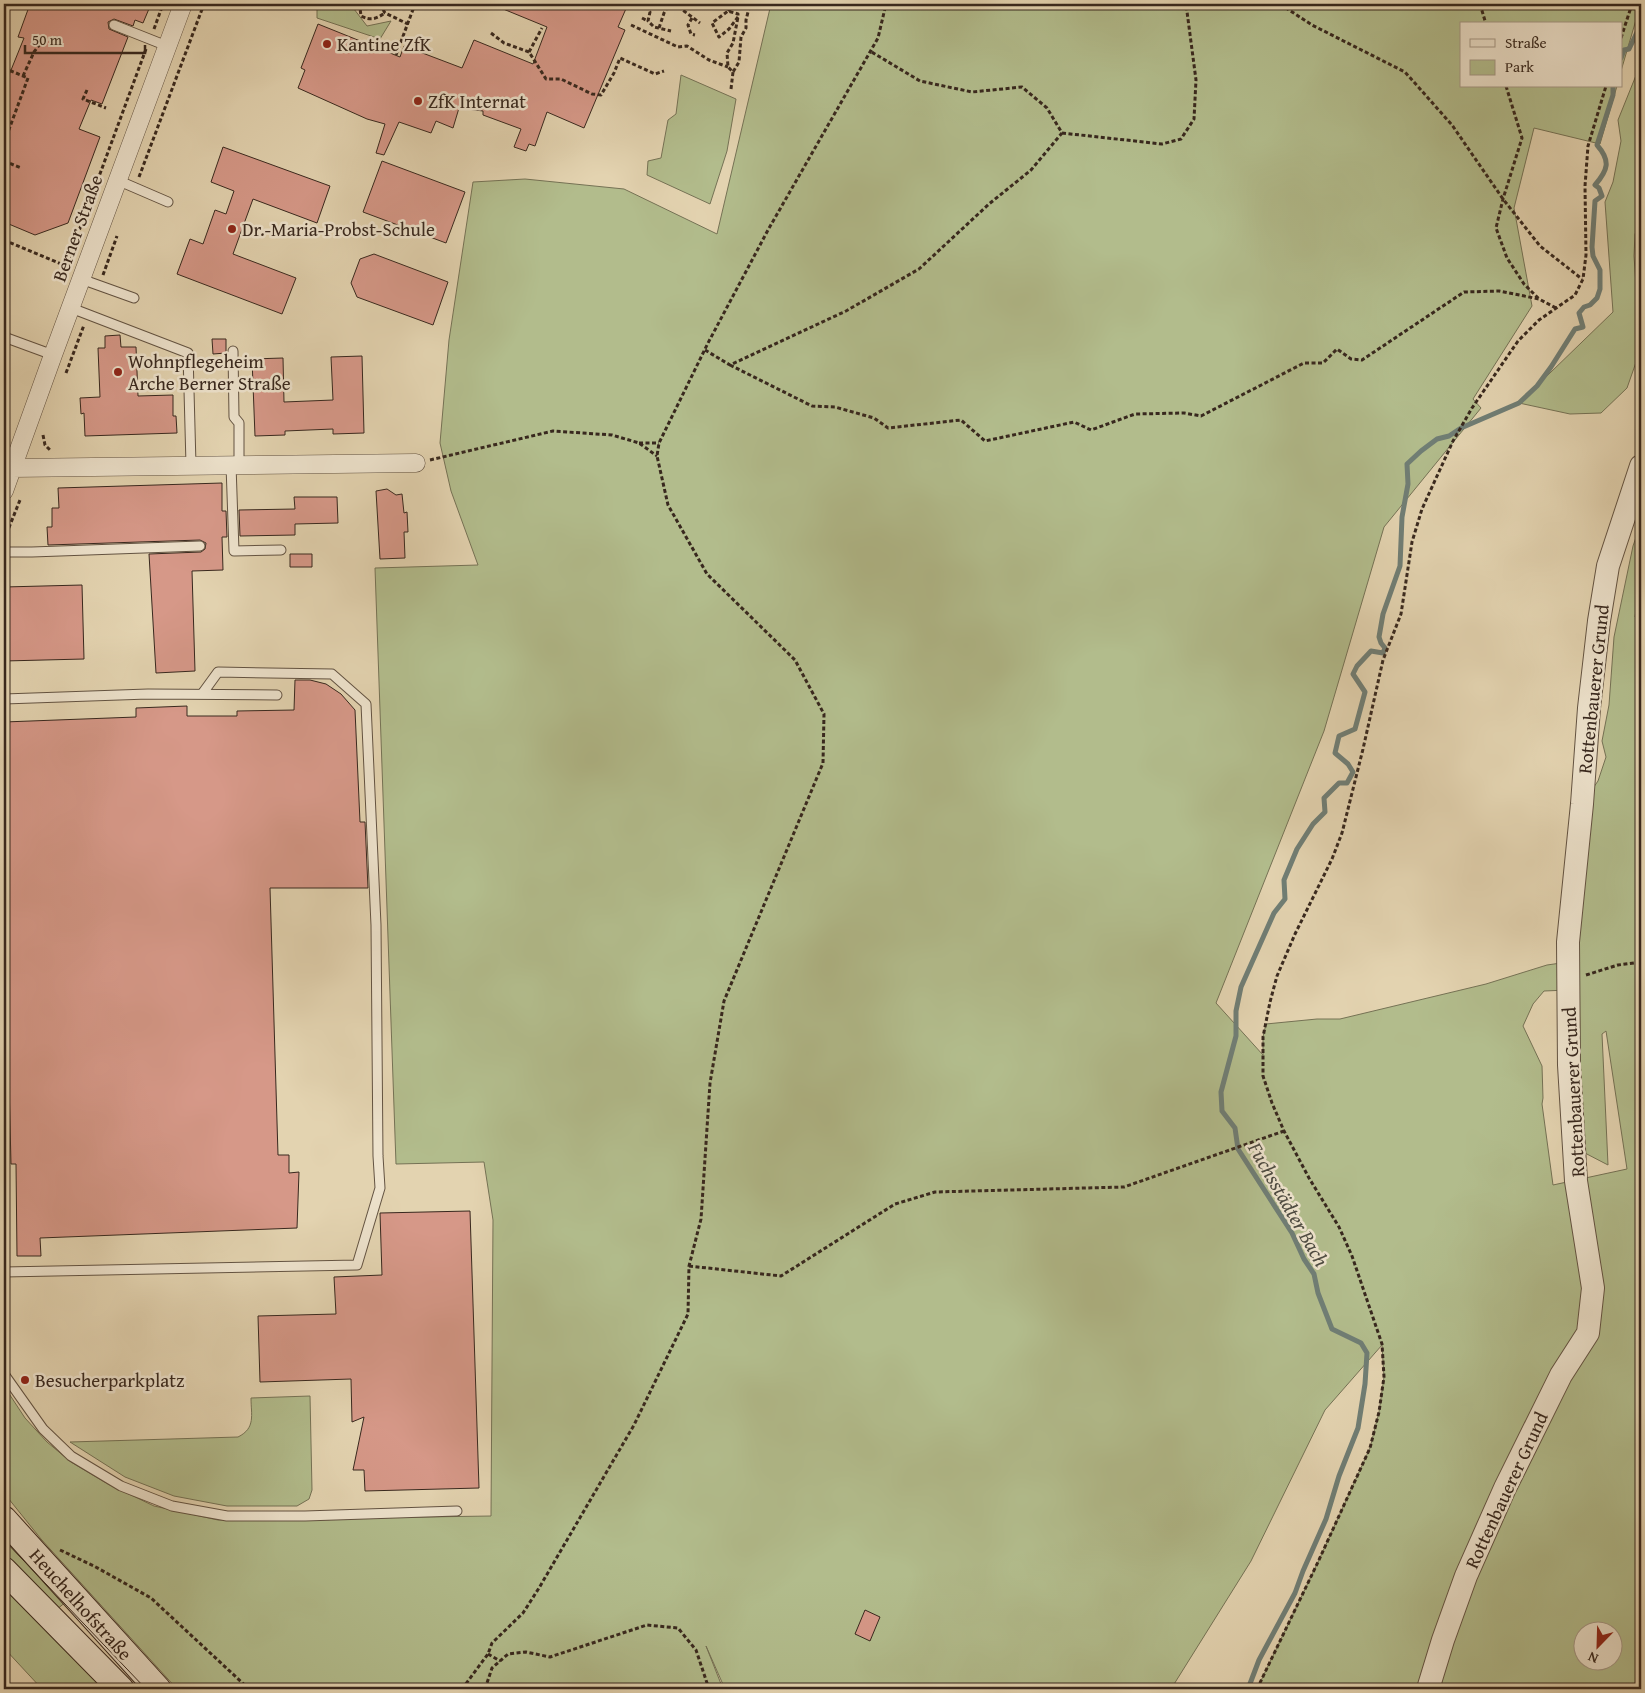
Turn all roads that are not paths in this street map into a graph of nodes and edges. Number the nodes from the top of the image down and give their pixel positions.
1 (183, 4) edge
2 (114, 25) dead end
3 (167, 46) junction
4 (117, 180) junction
5 (168, 202) dead end
6 (82, 276) junction
7 (134, 298) dead end
8 (71, 308) junction
9 (4, 337) edge
10 (233, 352) dead end
11 (52, 355) junction
12 (416, 463) road end
13 (235, 465) junction
14 (191, 466) junction
15 (1641, 466) edge
16 (12, 468) junction
17 (4, 491) edge
18 (200, 546) dead end
19 (281, 550) dead end
20 (4, 552) edge
21 (202, 694) junction
22 (276, 695) dead end
23 (4, 699) edge
24 (4, 1272) edge
25 (4, 1374) edge
26 (457, 1511) dead end
27 (4, 1519) edge
28 (4, 1570) edge
29 (121, 1689) edge
30 (158, 1689) edge
31 (1428, 1689) edge

1 - 3 street, Berner Straße
2 - 3 lane
3 - 4 street, Berner Straße
4 - 5 lane
4 - 6 street, Berner Straße
6 - 7 lane
6 - 8 street, Berner Straße
8 - 11 street, Berner Straße
8 - 14 lane
9 - 11 lane
10 - 13 lane
11 - 16 street, Berner Straße
12 - 13 street
13 - 14 street
13 - 19 lane
14 - 16 street
15 - 31 street, Rottenbauerer Grund
16 - 17 street, Berner Straße
18 - 20 lane
21 - 22 lane
21 - 23 lane
21 - 24 lane
25 - 26 lane
27 - 30 main road, Heuchelhofstraße
28 - 29 main road, Heuchelhofstraße

